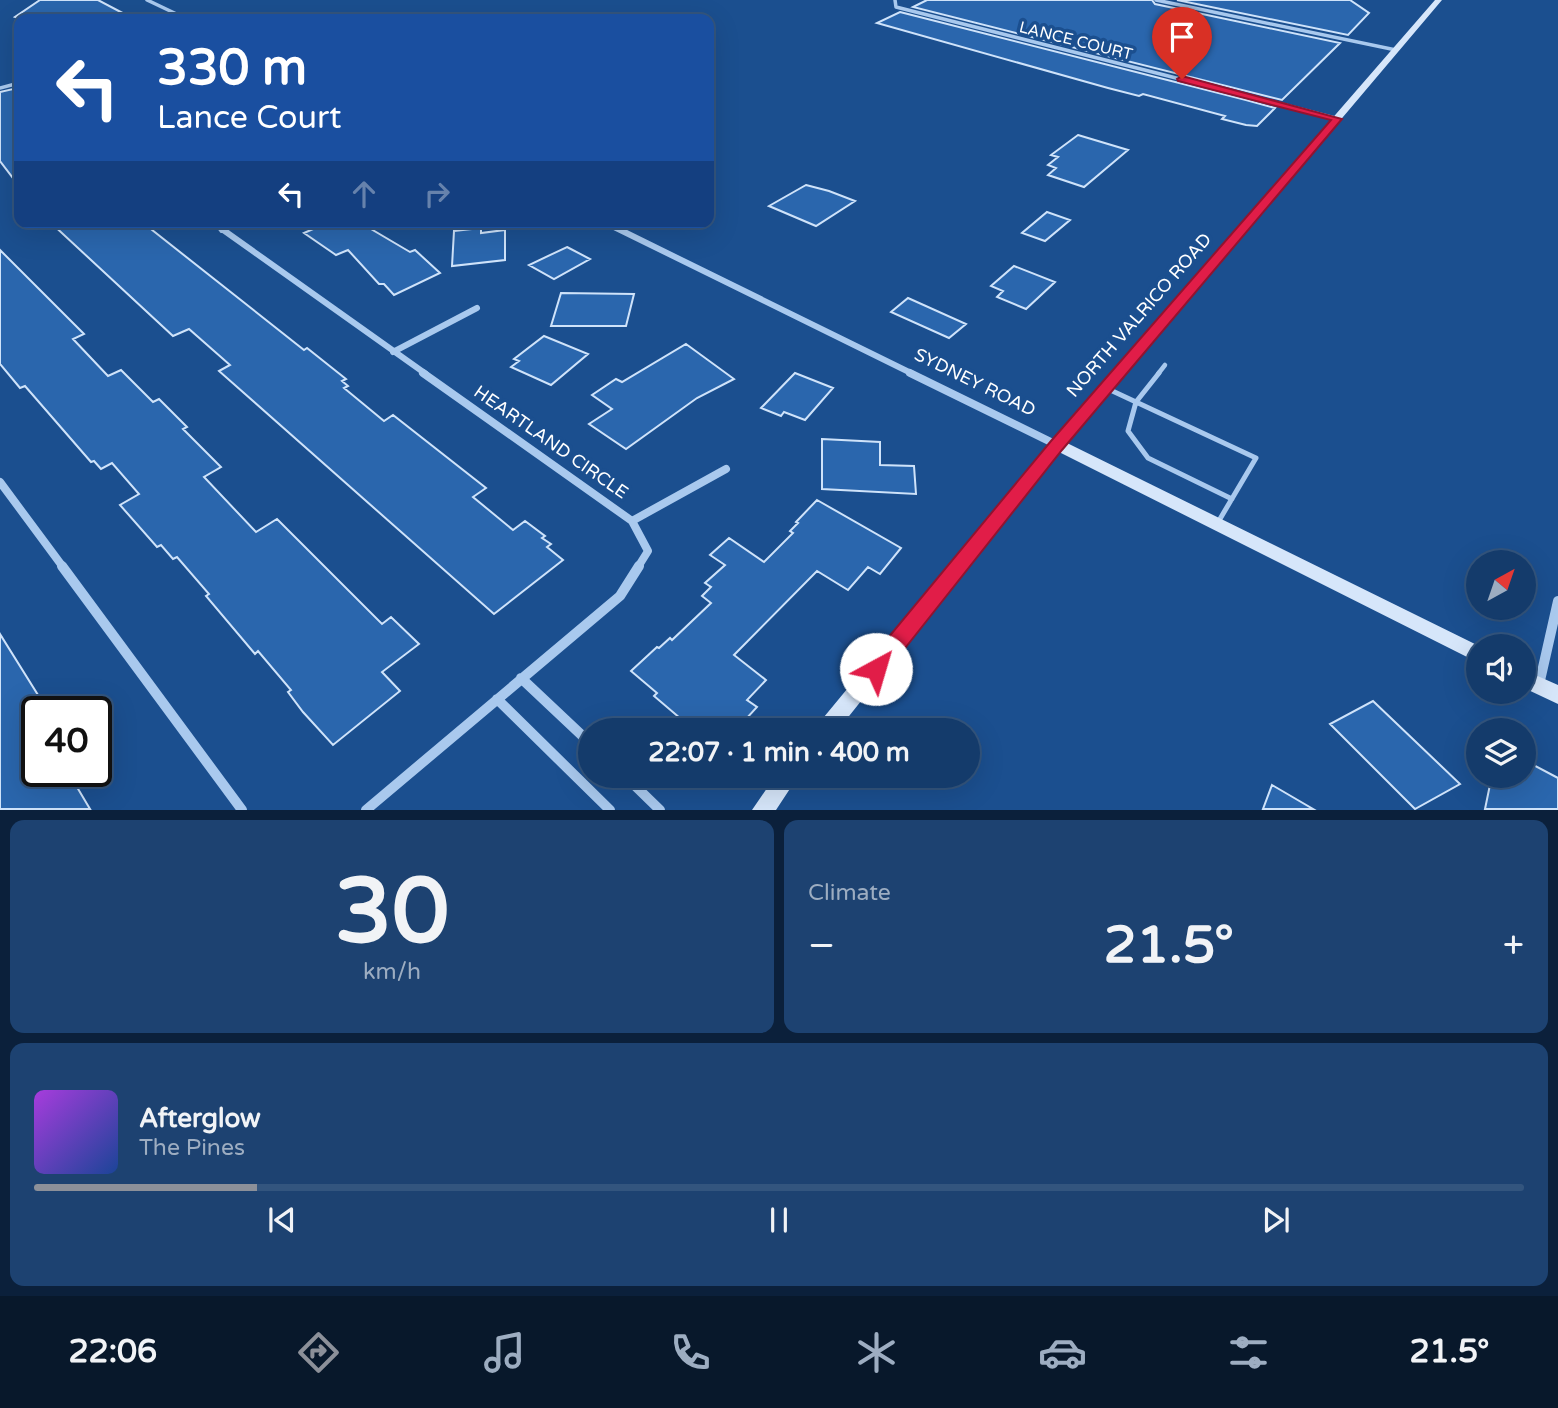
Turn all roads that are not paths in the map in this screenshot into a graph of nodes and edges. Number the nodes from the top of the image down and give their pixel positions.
1 (147, 0) edge
2 (895, 0) edge
3 (1156, 0) edge
4 (1439, 0) edge
5 (176, 14) edge
6 (1396, 50) junction
7 (1337, 119) junction
8 (220, 228) edge
9 (226, 228) edge
10 (616, 228) edge
11 (222, 230) junction
12 (477, 308) dead end
13 (393, 352) junction
14 (1165, 365) dead end
15 (1106, 388) junction
16 (1136, 402) junction
17 (1056, 445) junction
18 (726, 469) dead end
19 (0, 482) edge
20 (1232, 499) junction
21 (632, 521) junction
22 (1217, 525) junction
23 (1558, 601) edge
24 (1466, 649) edge
25 (1536, 670) edge
26 (521, 678) junction
27 (1536, 684) edge
28 (1558, 695) edge
29 (497, 699) junction
30 (836, 718) edge
31 (578, 732) edge
32 (637, 788) edge
33 (779, 788) edge
34 (242, 810) edge
35 (366, 810) edge
36 (610, 810) edge
37 (660, 810) edge
38 (762, 810) edge

1 - 5 street
2 - 7 street, LANCE COURT
3 - 6 street
4 - 6 street, NORTH VALRICO ROAD
6 - 7 street, NORTH VALRICO ROAD
7 - 15 street, NORTH VALRICO ROAD
8 - 11 street, HEARTLAND CIRCLE
9 - 11 street
10 - 17 street, SYDNEY ROAD
11 - 13 street, HEARTLAND CIRCLE
12 - 13 street
13 - 21 street, HEARTLAND CIRCLE
14 - 16 lane
15 - 16 lane
15 - 17 street, NORTH VALRICO ROAD
16 - 20 lane
16 - 20 lane
17 - 22 street, SYDNEY ROAD
17 - 30 street, NORTH VALRICO ROAD
18 - 21 street
19 - 34 street
20 - 22 lane
21 - 26 street, HEARTLAND CIRCLE
22 - 24 street, SYDNEY ROAD
23 - 25 street
26 - 29 street, HEARTLAND CIRCLE
26 - 31 street
27 - 28 street
29 - 35 street, HEARTLAND CIRCLE
29 - 36 street
32 - 37 street
33 - 38 street

